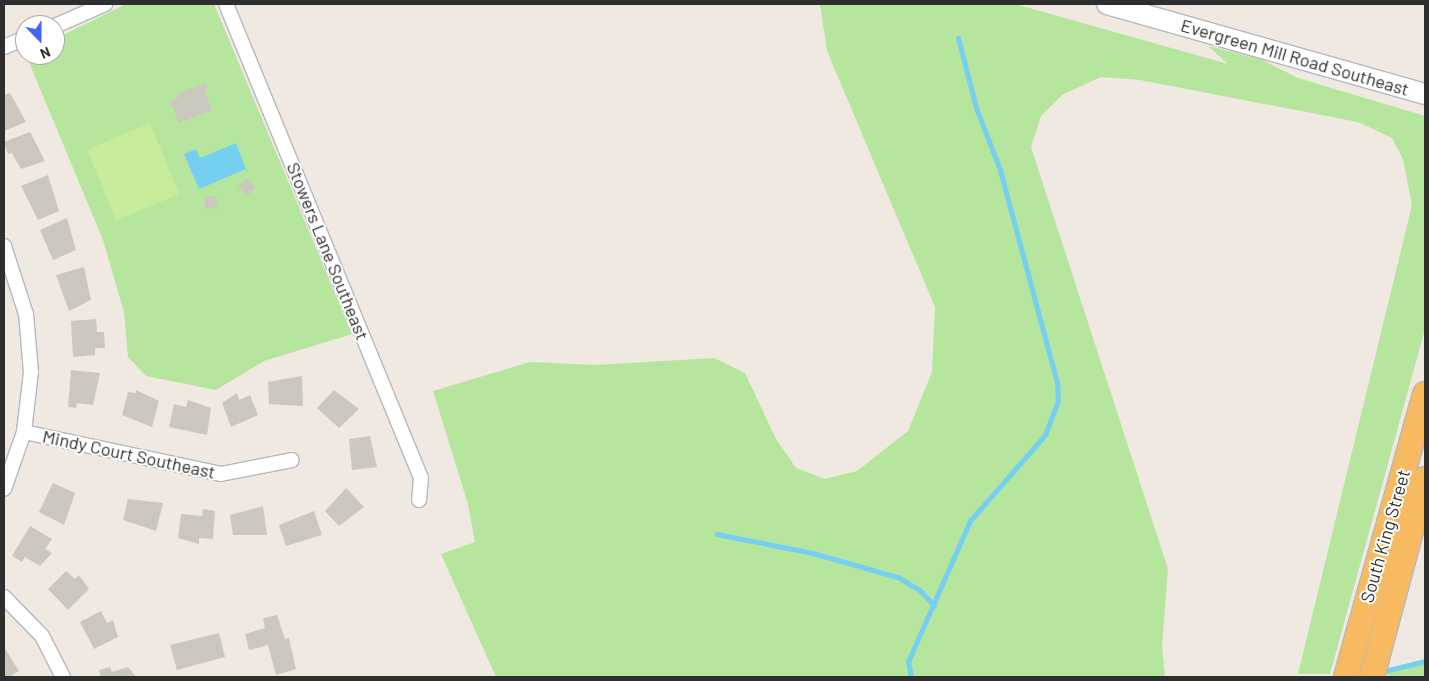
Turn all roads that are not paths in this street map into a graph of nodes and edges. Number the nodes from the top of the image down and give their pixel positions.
1 (105, 4) edge
2 (226, 4) edge
3 (1107, 4) edge
4 (65, 22) edge
5 (1425, 94) edge
6 (4, 246) edge
7 (1425, 394) edge
8 (24, 432) junction
9 (292, 460) dead end
10 (1425, 479) edge
11 (4, 489) edge
12 (419, 500) dead end
13 (4, 598) edge
14 (1375, 669) edge
15 (1347, 673) edge
16 (63, 677) edge

1 - 4 street
2 - 12 street, Stowers Lane Southeast
3 - 5 main road, Evergreen Mill Road Southeast
6 - 8 street
7 - 15 highway, South King Street
8 - 9 street, Mindy Court Southeast
8 - 11 street
10 - 14 highway, South King Street
13 - 16 street

